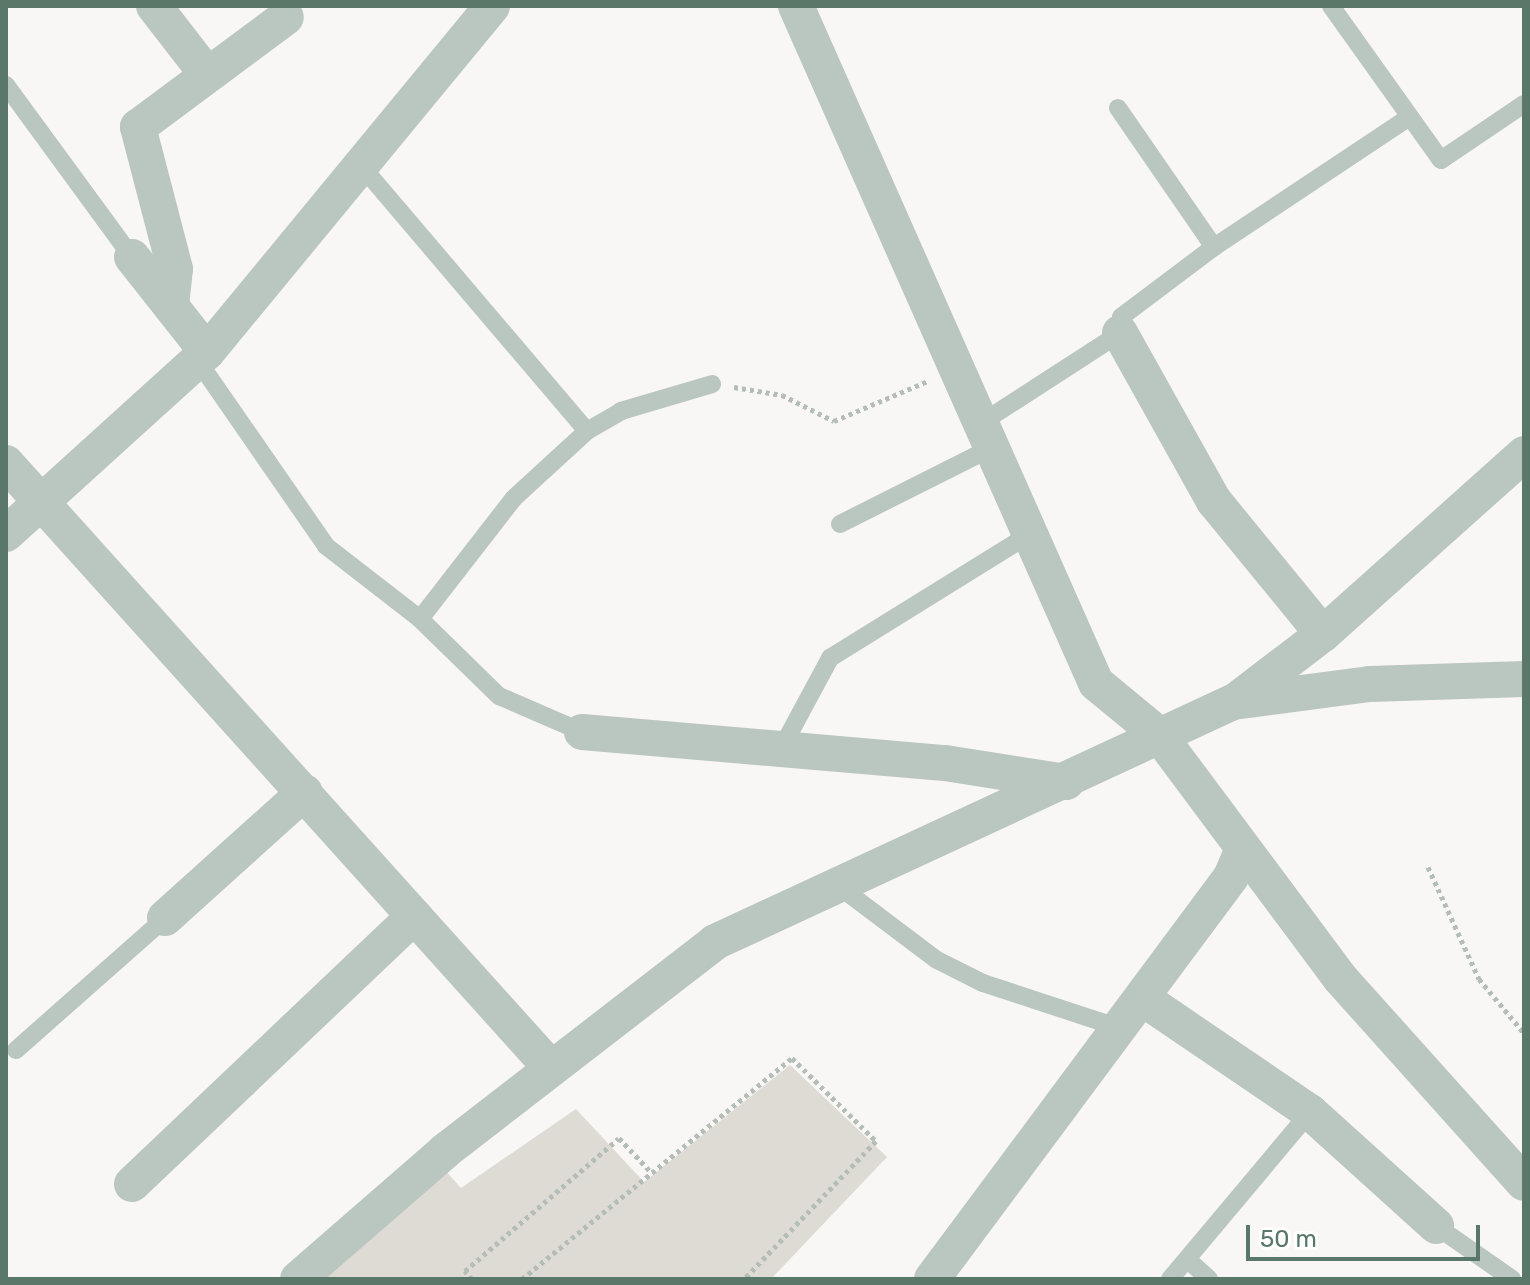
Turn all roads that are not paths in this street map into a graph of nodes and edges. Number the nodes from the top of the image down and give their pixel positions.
1 (154, 6) edge
2 (492, 6) edge
3 (796, 6) edge
4 (1331, 6) edge
5 (291, 10) edge
6 (206, 73) junction
7 (6, 85) edge
8 (1524, 104) edge
9 (1118, 108) dead end
10 (1407, 119) junction
11 (364, 169) junction
12 (1214, 247) junction
13 (132, 257) joint
14 (171, 306) junction
15 (1120, 333) junction
16 (203, 357) junction
17 (712, 384) road end
18 (587, 431) junction
19 (982, 438) junction
20 (1524, 454) edge
21 (6, 463) edge
22 (41, 502) junction
23 (840, 524) dead end
24 (6, 534) edge
25 (1028, 535) junction
26 (420, 619) junction
27 (1323, 634) junction
28 (1523, 685) edge
29 (1233, 702) junction
30 (582, 732) joint
31 (1159, 735) junction
32 (780, 751) junction
33 (1067, 782) junction
34 (305, 792) junction
35 (1241, 853) junction
36 (840, 887) junction
37 (414, 916) junction
38 (165, 918) joint
39 (1142, 998) junction
40 (1120, 1028) junction
41 (16, 1050) dead end
42 (550, 1067) junction
43 (1310, 1112) junction
44 (1524, 1183) edge
45 (132, 1184) dead end
46 (1436, 1226) joint
47 (1188, 1260) junction
48 (934, 1278) edge
49 (298, 1279) edge
50 (1170, 1279) edge
51 (1209, 1279) edge
52 (1512, 1279) edge

1 - 6 street
2 - 11 street
3 - 19 street
4 - 10 lane
5 - 6 street
6 - 14 street
7 - 13 lane
8 - 10 lane
9 - 12 lane
10 - 12 lane
11 - 16 street
11 - 18 lane
12 - 15 lane
13 - 14 street
14 - 16 street
15 - 19 lane
15 - 27 street
16 - 22 street
16 - 26 lane
17 - 18 lane
18 - 26 lane
19 - 23 lane
19 - 25 street
20 - 27 street
21 - 22 street
22 - 24 street
22 - 34 street
25 - 31 street
25 - 32 lane
26 - 30 lane
27 - 29 street
28 - 29 street
29 - 31 street
30 - 32 street
31 - 33 street
31 - 35 street
32 - 33 street
33 - 36 street
34 - 37 street
34 - 38 street
35 - 39 street
35 - 44 street
36 - 40 lane
36 - 42 street
37 - 42 street
37 - 45 street
38 - 41 lane
39 - 40 street
39 - 43 street
40 - 48 street
42 - 49 street
43 - 46 street
43 - 47 lane
46 - 52 lane
47 - 50 lane
47 - 51 lane

